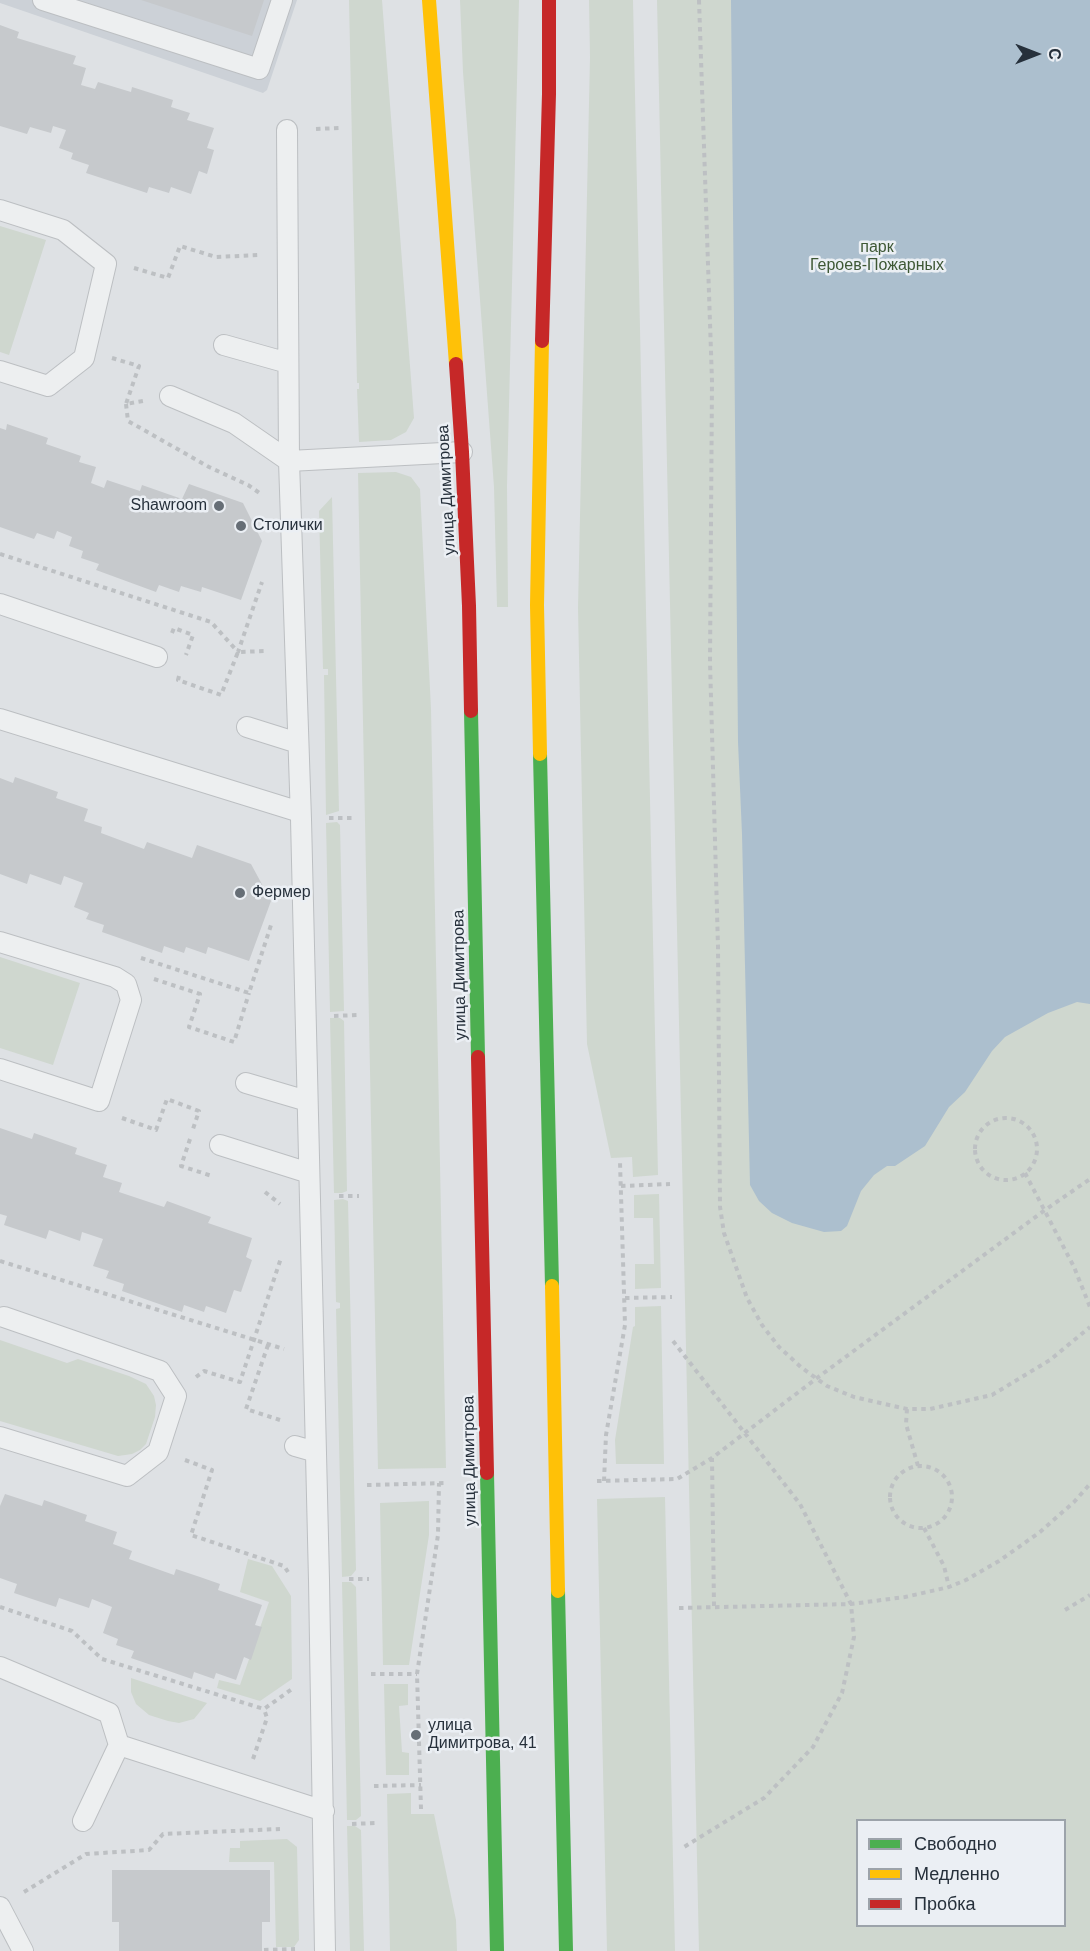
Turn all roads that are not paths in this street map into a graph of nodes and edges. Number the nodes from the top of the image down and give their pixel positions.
1 (282, 0) edge
2 (429, 0) edge
3 (549, 0) edge
4 (47, 1) edge
5 (287, 130) dead end
6 (0, 210) edge
7 (224, 345) dead end
8 (288, 363) junction
9 (0, 371) edge
10 (170, 396) dead end
11 (462, 452) junction
12 (289, 461) junction
13 (0, 604) edge
14 (158, 657) dead end
15 (0, 719) edge
16 (247, 727) dead end
17 (298, 743) junction
18 (300, 812) junction
19 (0, 942) edge
20 (0, 1069) edge
21 (246, 1083) dead end
22 (307, 1101) junction
23 (220, 1146) dead end
24 (309, 1173) junction
25 (4, 1317) dead end
26 (0, 1437) edge
27 (295, 1446) dead end
28 (316, 1452) junction
29 (0, 1668) edge
30 (119, 1745) junction
31 (324, 1811) junction
32 (83, 1821) dead end
33 (0, 1907) edge
34 (23, 1951) edge
35 (325, 1951) edge
36 (497, 1951) edge
37 (566, 1951) edge

1 - 4 lane
2 - 11 street, улица Димитрова
3 - 37 street
5 - 8 lane
6 - 9 lane
7 - 8 lane
8 - 12 lane
10 - 12 lane
11 - 12 lane
11 - 36 street, улица Димитрова
12 - 17 lane
13 - 14 lane
15 - 18 lane
16 - 17 lane
17 - 18 lane
18 - 22 lane
19 - 20 lane
21 - 22 lane
22 - 24 lane
23 - 24 lane
24 - 28 lane
25 - 26 lane
27 - 28 lane
28 - 31 lane
29 - 30 lane
30 - 31 lane
30 - 32 lane
31 - 35 lane
33 - 34 lane

